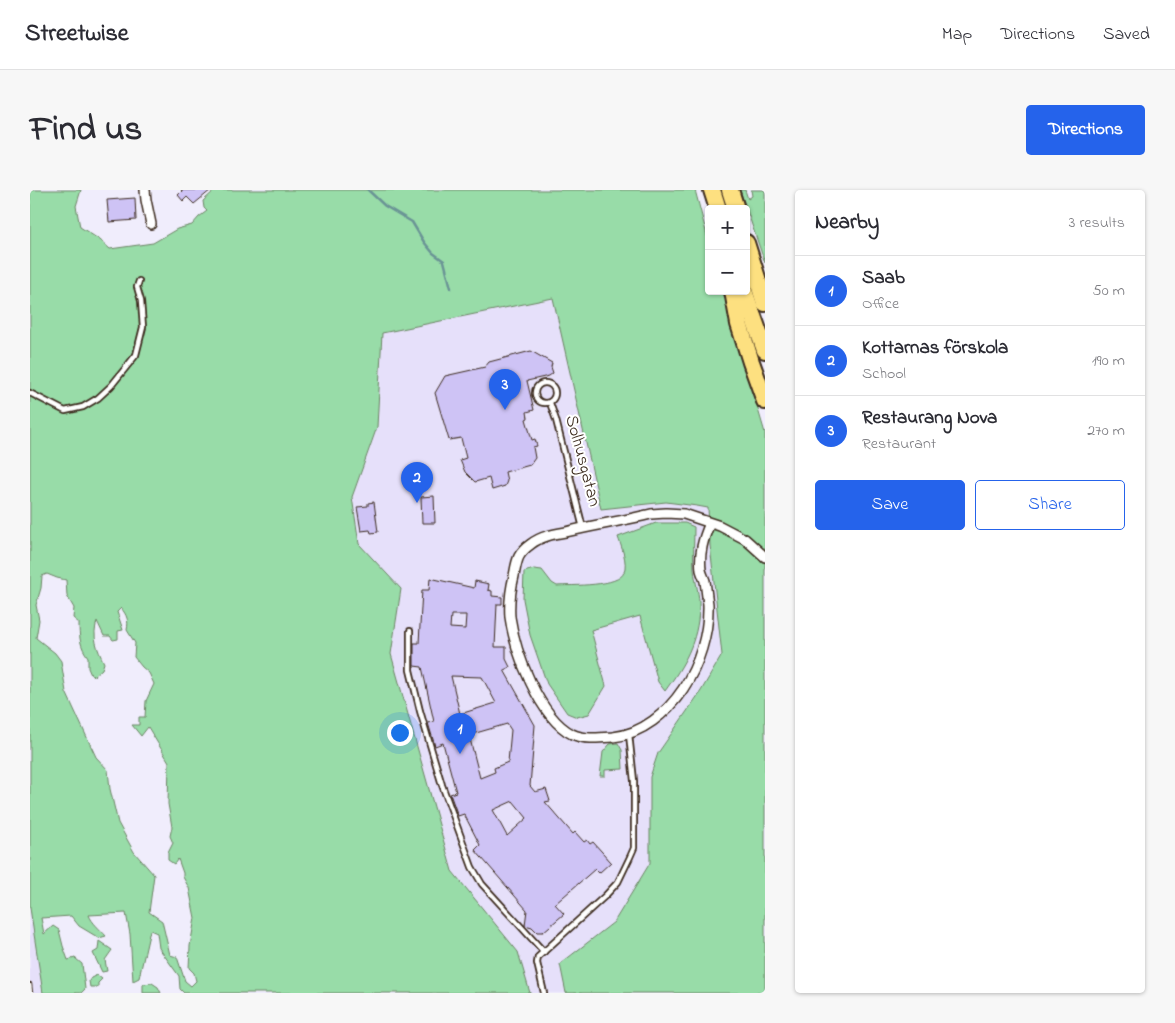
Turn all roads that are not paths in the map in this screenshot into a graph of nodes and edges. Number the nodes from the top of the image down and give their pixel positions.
1 (145, 190) edge
2 (730, 190) edge
3 (735, 205) edge
4 (151, 224) dead end
5 (748, 250) edge
6 (756, 276) junction
7 (139, 281) dead end
8 (734, 295) edge
9 (745, 295) edge
10 (765, 295) edge
11 (765, 303) edge
12 (765, 350) edge
13 (30, 393) edge
14 (765, 401) edge
15 (550, 403) junction
16 (710, 523) junction
17 (583, 528) junction
18 (765, 557) edge
19 (410, 631) dead end
20 (629, 734) junction
21 (544, 952) junction
22 (544, 993) edge

1 - 4 street
2 - 3 highway
5 - 6 highway
6 - 10 highway
6 - 11 highway
7 - 13 lane
8 - 14 highway
9 - 12 highway
15 - 15 lane, Solhusgatan
15 - 17 lane, Solhusgatan
16 - 17 street, Solhusgatan
16 - 18 street, Solhusgatan
16 - 20 street, Solhusgatan
17 - 20 street, Solhusgatan
19 - 21 lane
20 - 21 lane
21 - 22 lane

